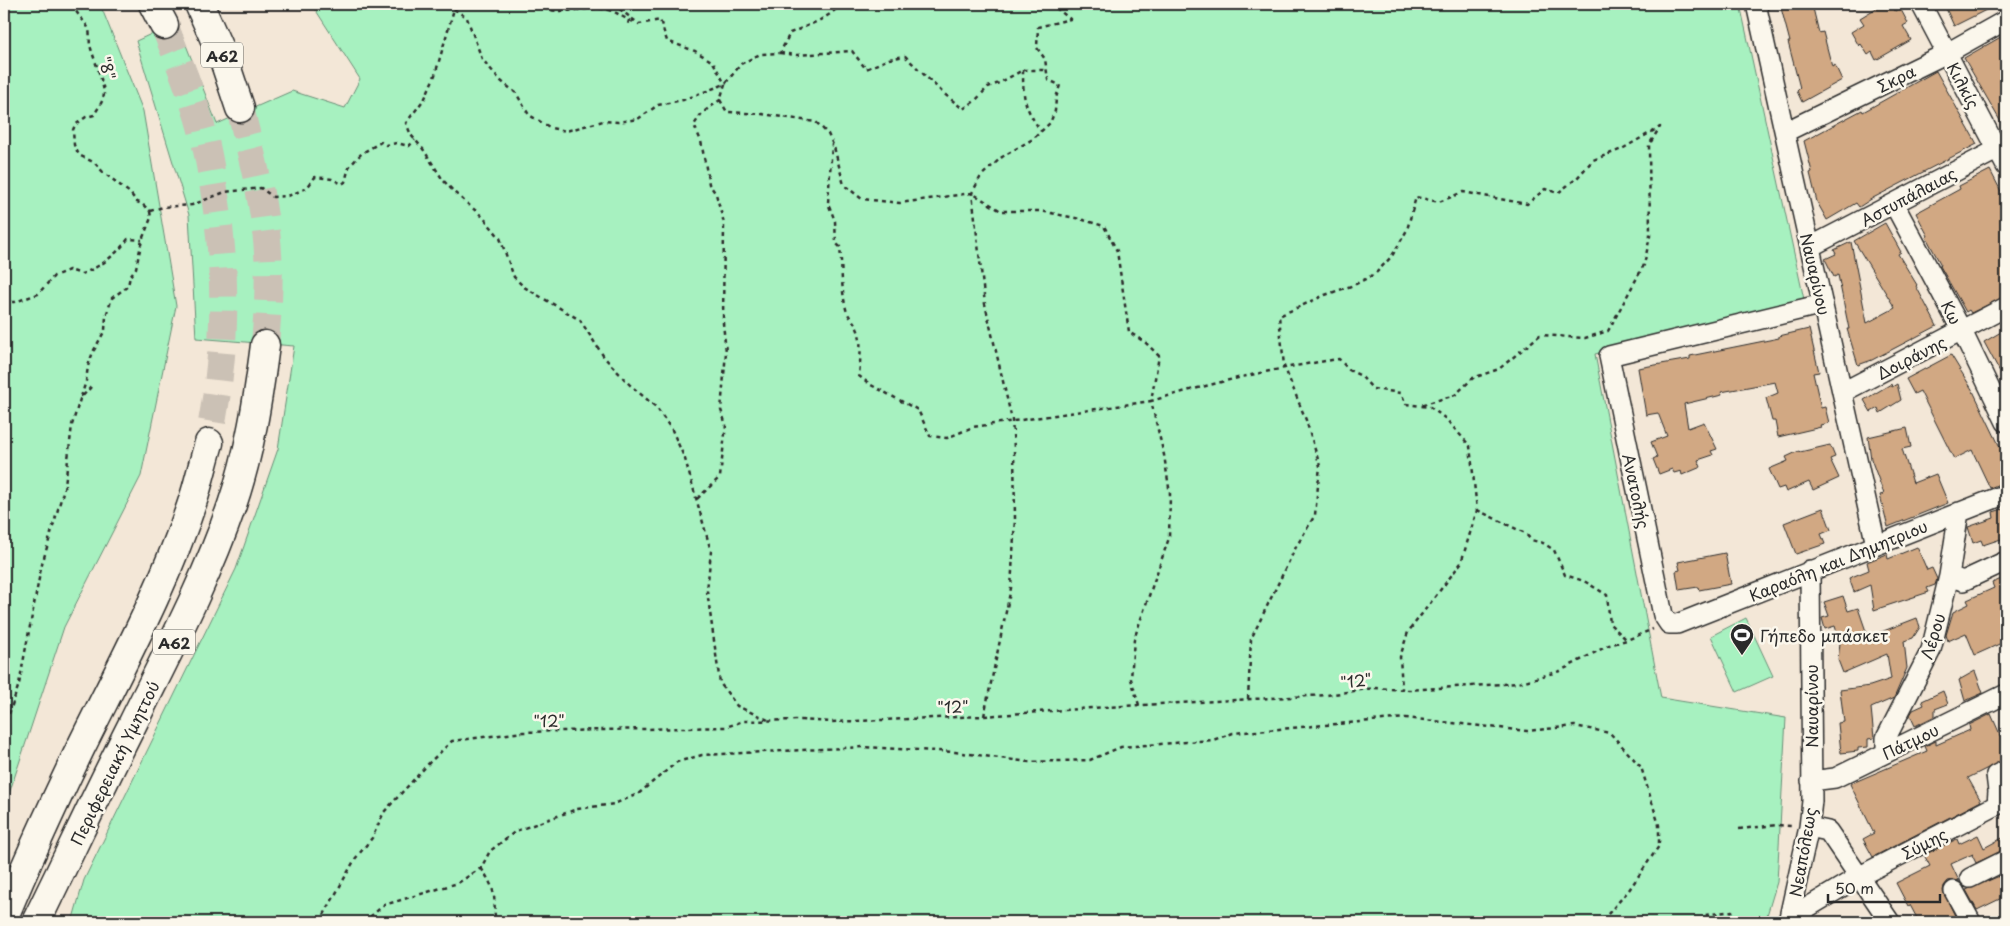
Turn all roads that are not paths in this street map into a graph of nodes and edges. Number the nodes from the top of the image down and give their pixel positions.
1 (199, 4) edge
2 (1756, 4) edge
3 (1921, 4) edge
4 (2006, 20) edge
5 (1947, 52) junction
6 (240, 108) tunnel mouth
7 (1785, 132) junction
8 (2002, 147) edge
9 (2006, 166) edge
10 (1894, 204) junction
11 (1810, 247) junction
12 (1823, 304) junction
13 (2006, 307) edge
14 (1962, 330) junction
15 (265, 345) tunnel mouth
16 (1842, 392) junction
17 (2006, 422) edge
18 (209, 442) tunnel mouth
19 (2006, 494) edge
20 (1959, 512) junction
21 (1876, 545) junction
22 (2006, 561) edge
23 (1810, 570) junction
24 (1949, 576) junction
25 (1669, 624) joint
26 (2006, 694) edge
27 (1886, 753) junction
28 (2006, 770) edge
29 (1811, 781) junction
30 (1809, 827) junction
31 (2006, 860) edge
32 (1860, 876) junction
33 (1970, 878) dead end
34 (1954, 891) dead end
35 (4, 916) edge
36 (1789, 920) edge
37 (36, 922) edge
38 (1890, 922) edge
39 (1970, 922) edge

1 - 6 highway, Α62
2 - 7 street, Ναυαρίνου
3 - 5 street, Κιλκίς
4 - 5 street, Σκρα
5 - 7 street, Σκρα
5 - 8 street, Κιλκίς
7 - 11 street, Ναυαρίνου
8 - 9 street, Κιλκίς
8 - 10 street, Αστυπάλαιας
10 - 11 street, Αστυπάλαιας
10 - 14 street, Κω
11 - 12 street, Ναυαρίνου
12 - 16 street, Ναυαρίνου
12 - 25 street, Ανατολής
13 - 14 street, Δοιράνης
14 - 16 street, Δοιράνης
14 - 17 street, Κω
15 - 37 highway, Περιφερειακή Υμηττού / Α62
16 - 21 street, Ναυαρίνου
18 - 35 highway, Α62
19 - 20 street, Καραόλη και Δημητριου
20 - 21 street, Καραόλη και Δημητριου
20 - 24 street, Λέρου
21 - 23 street, Καραόλη και Δημητριου
22 - 24 street
23 - 25 street, Καραόλη και Δημητριου
23 - 29 street, Ναυαρίνου
24 - 27 street, Λέρου
26 - 27 street, Πάτμου
27 - 29 street, Πάτμου
28 - 32 street, Σύμης
29 - 30 street, Νεαπόλεως
30 - 32 street
30 - 36 street, Νεαπόλεως
31 - 33 street
32 - 36 street, Σύμης
32 - 38 street
34 - 39 street

